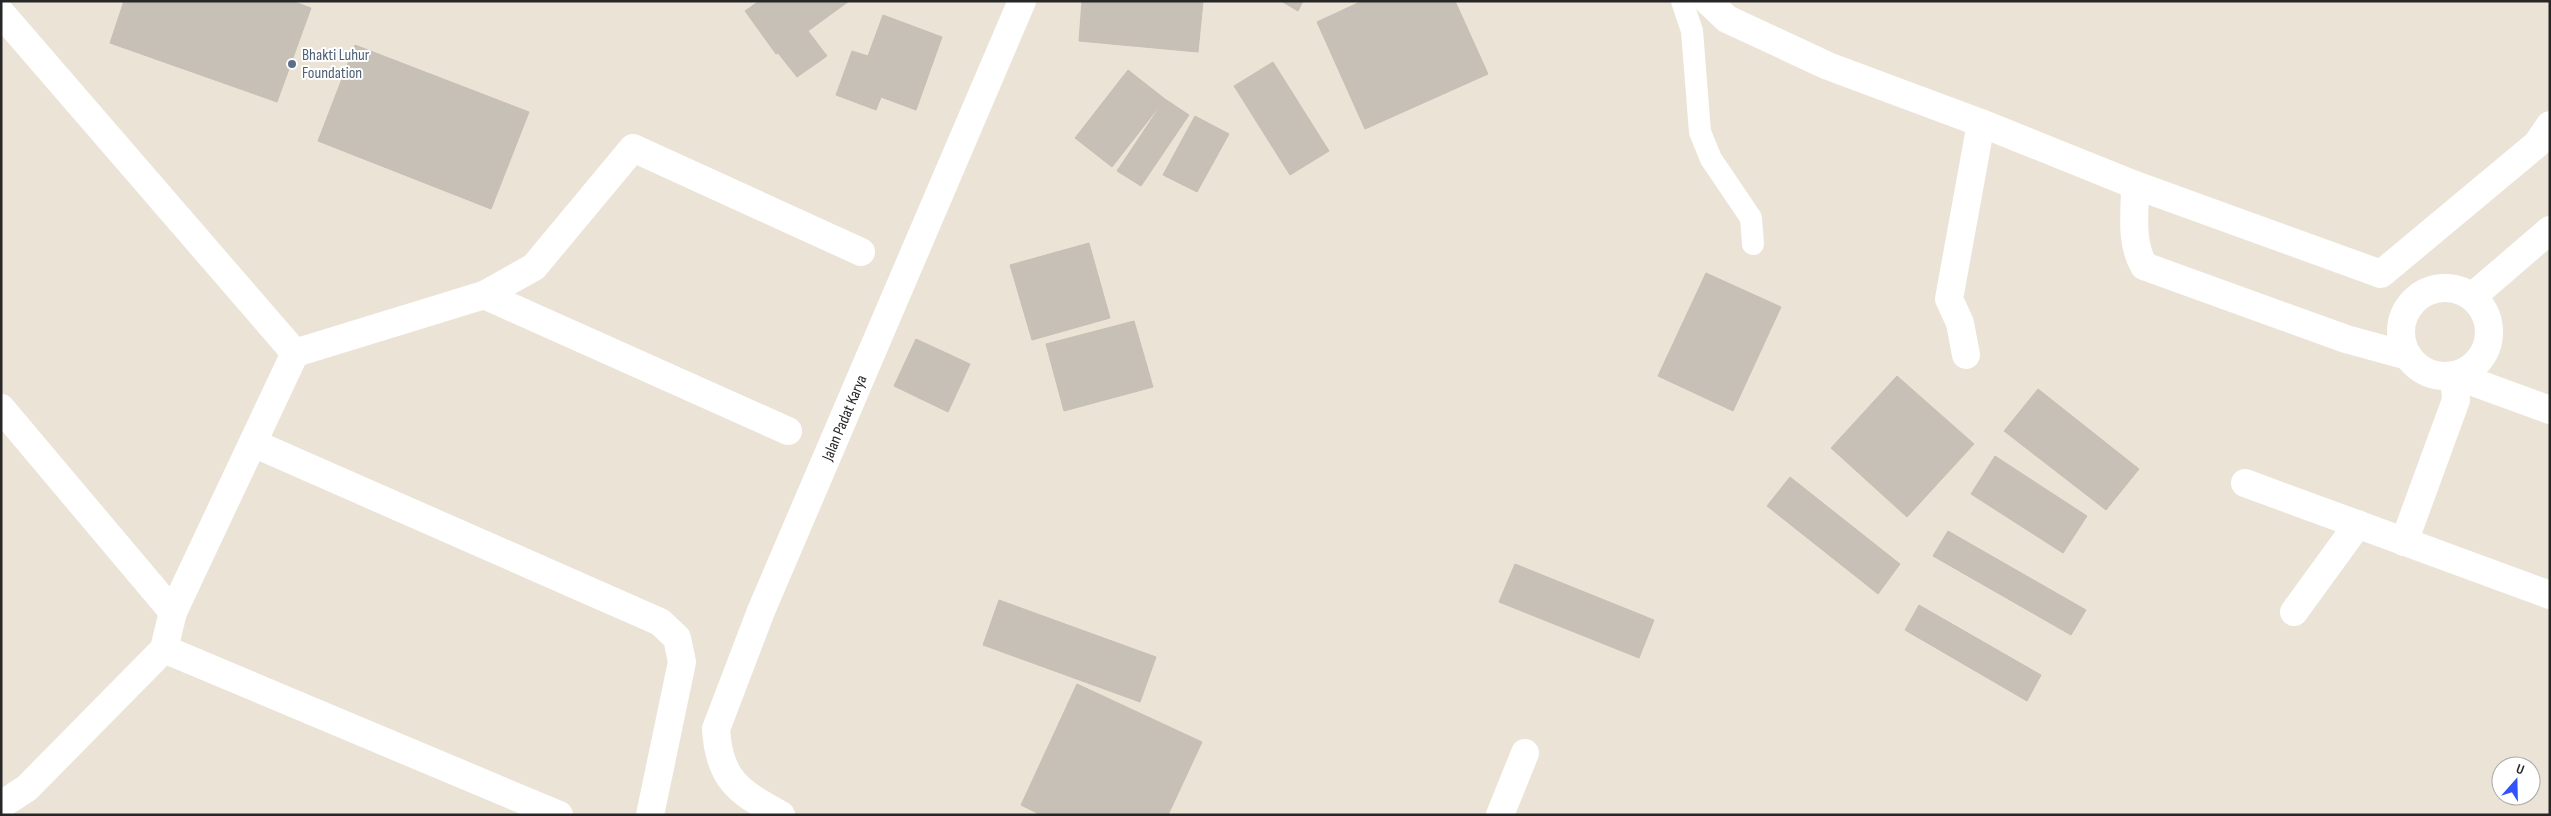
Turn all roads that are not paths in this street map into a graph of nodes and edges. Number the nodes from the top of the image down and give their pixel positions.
1 (1022, 1) edge
2 (1682, 1) edge
3 (1708, 1) edge
4 (1, 14) edge
5 (1981, 123) junction
6 (2550, 125) edge
7 (2135, 185) junction
8 (2550, 230) edge
9 (1753, 244) dead end
10 (861, 252) dead end
11 (2381, 274) junction
12 (2421, 294) junction
13 (484, 295) junction
14 (2473, 296) junction
15 (295, 353) junction
16 (1966, 355) dead end
17 (2408, 356) junction
18 (2454, 375) junction
19 (1, 408) edge
20 (2550, 410) edge
21 (788, 431) dead end
22 (253, 443) junction
23 (2245, 483) dead end
24 (2358, 524) junction
25 (2404, 542) junction
26 (2550, 595) edge
27 (173, 612) junction
28 (2294, 612) dead end
29 (164, 649) junction
30 (1525, 752) dead end
31 (1, 805) edge
32 (559, 815) edge
33 (650, 815) edge
34 (782, 815) edge
35 (1500, 815) edge

1 - 34 street, Jalan Padat Karya
2 - 9 lane
3 - 5 street
4 - 15 street
5 - 7 street
5 - 16 street
6 - 11 street
7 - 11 street
7 - 17 street
8 - 14 street
10 - 13 street
11 - 12 street
12 - 14 street
12 - 17 street
13 - 15 street
13 - 21 street
14 - 18 street
15 - 22 street
17 - 18 street
18 - 20 street
18 - 25 street
19 - 27 street
22 - 27 street
22 - 33 street
23 - 24 street
24 - 25 street
24 - 28 street
25 - 26 street
27 - 29 street
29 - 31 street
29 - 32 street
30 - 35 street

